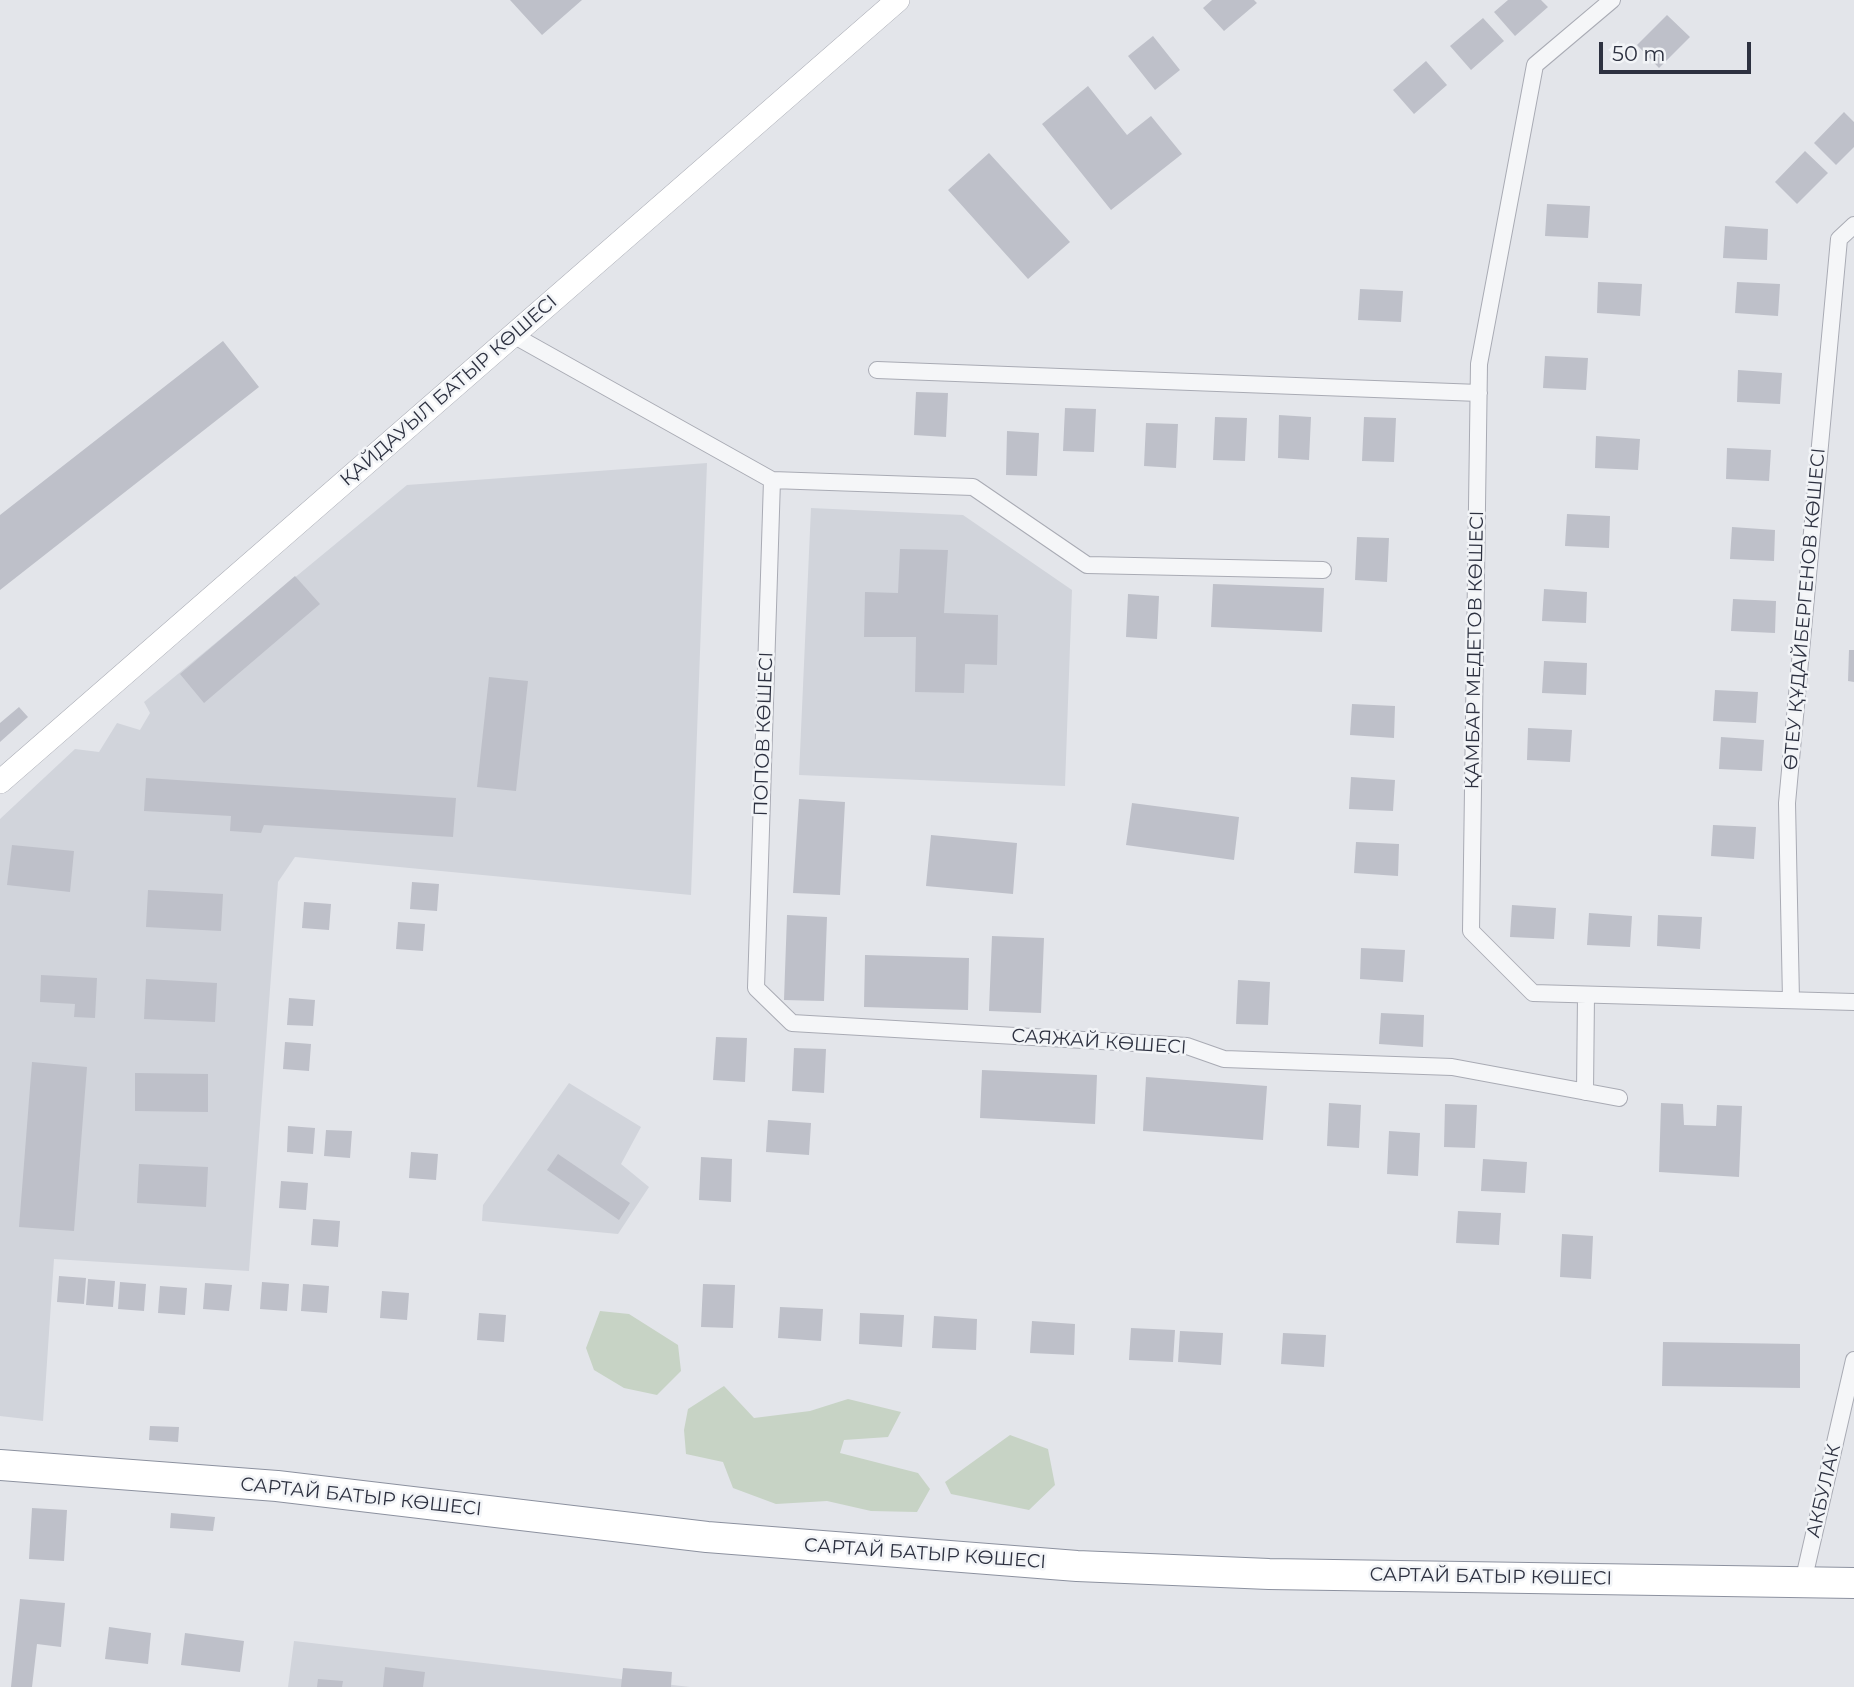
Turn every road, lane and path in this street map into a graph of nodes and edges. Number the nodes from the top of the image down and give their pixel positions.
1 (898, 0) edge
2 (1612, 0) edge
3 (1854, 225) edge
4 (513, 335) junction
5 (877, 370) dead end
6 (1479, 393) junction
7 (772, 480) junction
8 (1323, 570) dead end
9 (0, 782) edge
10 (755, 988) joint
11 (1586, 995) junction
12 (1791, 1000) junction
13 (1854, 1002) edge
14 (1584, 1092) junction
15 (1619, 1098) dead end
16 (1854, 1360) edge
17 (0, 1465) edge
18 (1803, 1582) junction
19 (1854, 1583) edge

1 - 4 street, ҚАЙДАУЫЛ БАТЫР КӨШЕСІ
2 - 6 street, ҚАМБАР МЕДЕТОВ КӨШЕСІ
3 - 12 street, ӨТЕУ ҚҰДАЙБЕРГЕНОВ КӨШЕСІ
4 - 7 street
4 - 9 street, ҚАЙДАУЫЛ БАТЫР КӨШЕСІ
5 - 6 street
6 - 11 street, ҚАМБАР МЕДЕТОВ КӨШЕСІ
7 - 8 street
7 - 10 street, ПОПОВ КӨШЕСІ
10 - 14 street, САЯЖАЙ КӨШЕСІ
11 - 12 street, ҚАМБАР МЕДЕТОВ КӨШЕСІ
11 - 14 street
12 - 13 street, ҚАМБАР МЕДЕТОВ КӨШЕСІ
14 - 15 street, САЯЖАЙ КӨШЕСІ
16 - 18 street, АКБУЛАК
17 - 18 highway, САРТАЙ БАТЫР КӨШЕСІ
18 - 19 highway, САРТАЙ БАТЫР КӨШЕСІ

